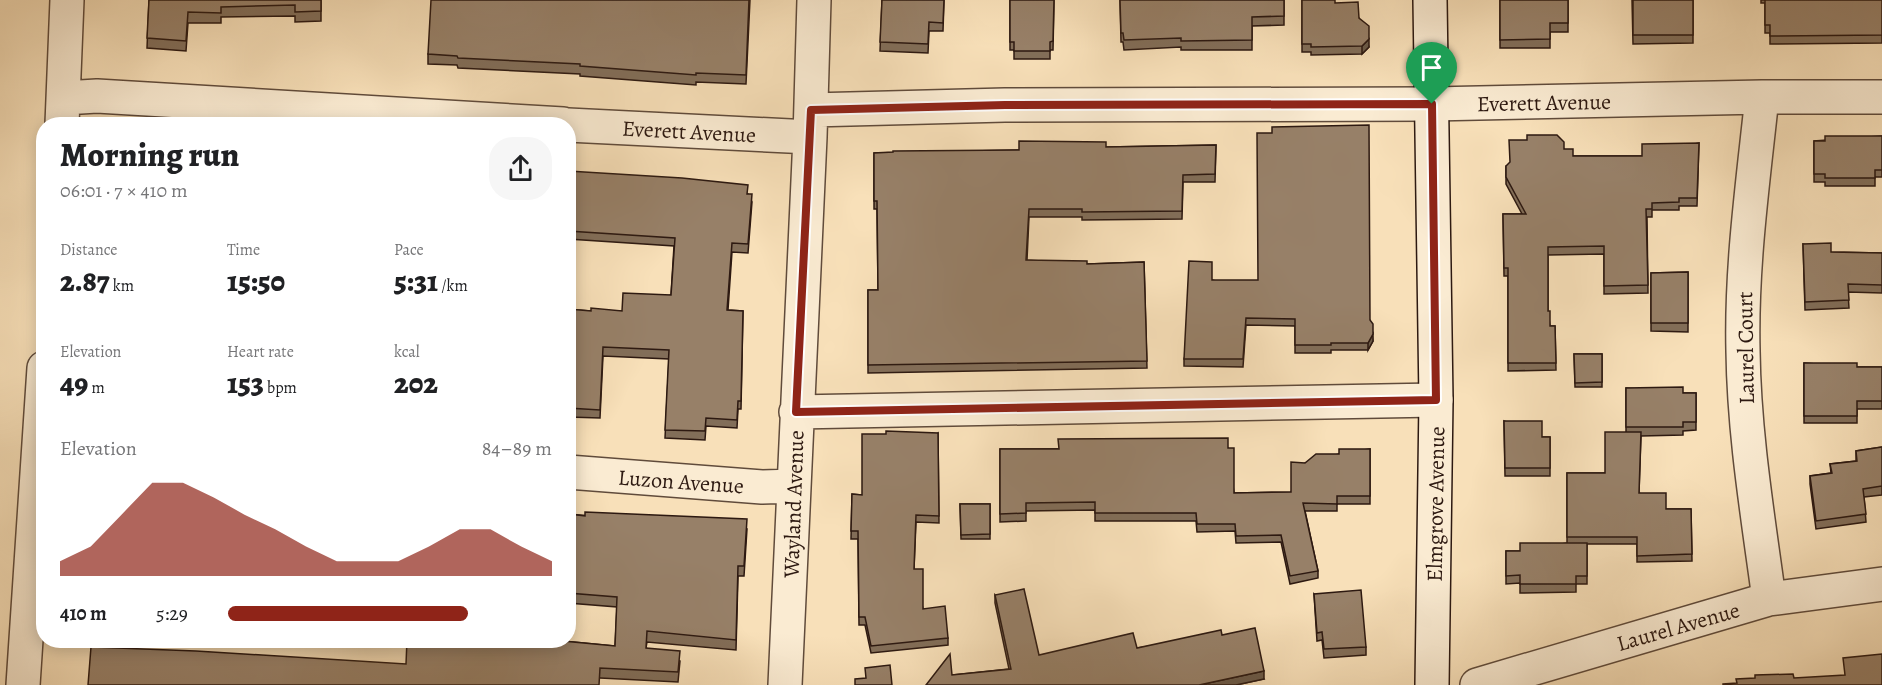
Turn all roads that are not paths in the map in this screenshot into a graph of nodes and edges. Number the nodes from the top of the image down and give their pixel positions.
1 (67, 0) edge
2 (814, 0) edge
3 (1430, 0) edge
4 (1762, 97) junction
5 (1882, 97) edge
6 (1432, 104) junction
7 (63, 111) edge
8 (446, 117) edge
9 (810, 124) junction
10 (576, 125) edge
11 (1436, 400) junction
12 (796, 412) junction
13 (576, 473) edge
14 (794, 486) junction
15 (36, 497) edge
16 (1882, 584) edge
17 (1769, 599) junction
18 (23, 685) edge
19 (785, 685) edge
20 (1432, 685) edge
21 (1477, 685) edge

1 - 7 street
2 - 9 street, Wayland Avenue
3 - 6 street, Elmgrove Avenue
4 - 5 street, Everett Avenue
4 - 6 street, Everett Avenue
4 - 17 street, Laurel Court
6 - 9 street, Everett Avenue
6 - 11 street, Elmgrove Avenue
7 - 8 street
9 - 10 street, Everett Avenue
9 - 12 street, Wayland Avenue
11 - 12 street
11 - 20 street, Elmgrove Avenue
12 - 14 street, Wayland Avenue
13 - 14 street, Luzon Avenue
14 - 19 street, Wayland Avenue
15 - 18 street
16 - 17 street, Laurel Avenue
17 - 21 street, Laurel Avenue

